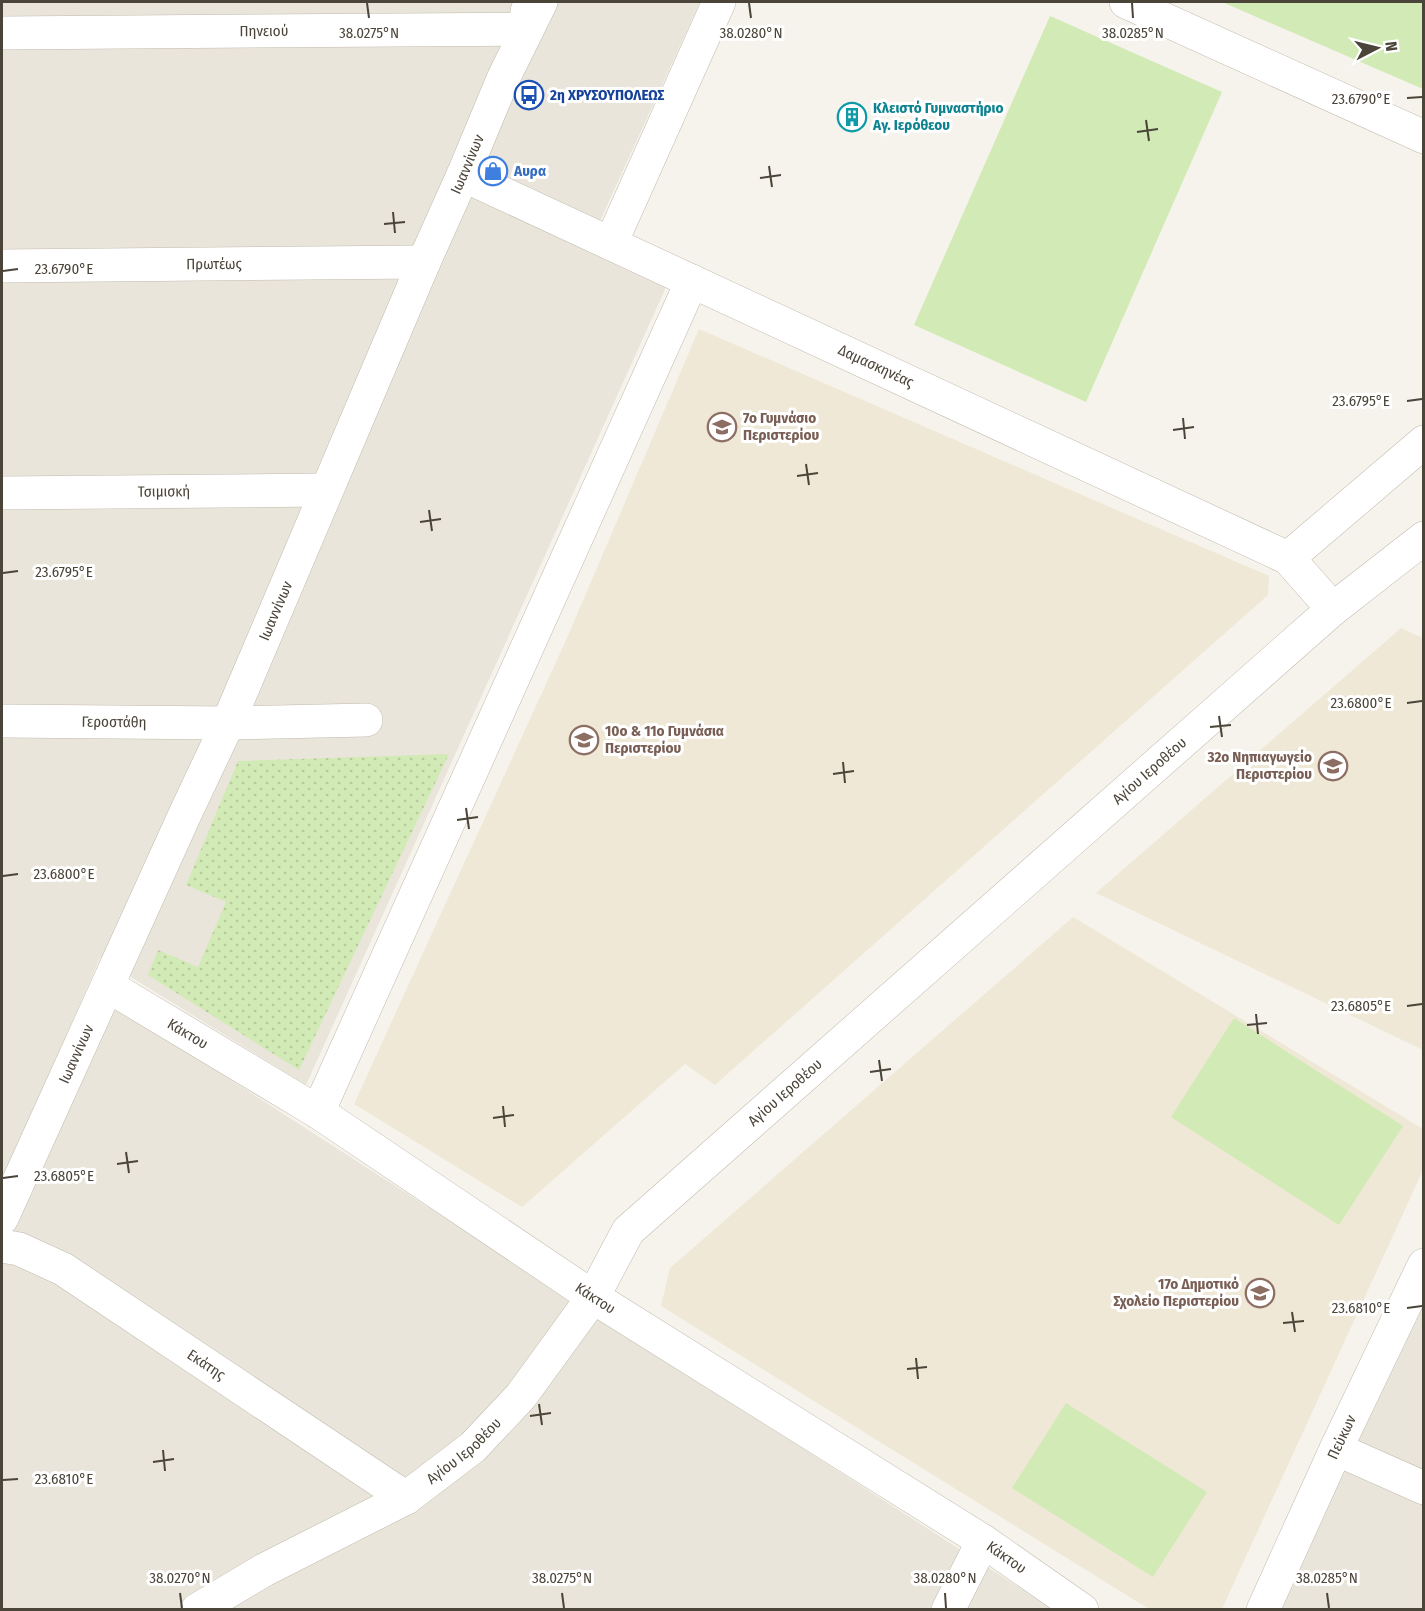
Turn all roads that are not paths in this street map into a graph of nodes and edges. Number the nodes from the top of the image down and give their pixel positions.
1 (719, 2) edge
2 (1126, 2) edge
3 (532, 11) edge
4 (2, 33) edge
5 (1424, 137) edge
6 (463, 175) junction
7 (612, 243) junction
8 (424, 261) junction
9 (2, 266) edge
10 (692, 281) junction
11 (1419, 455) edge
12 (326, 490) junction
13 (2, 493) edge
14 (1424, 538) edge
15 (1288, 558) junction
16 (1333, 609) junction
17 (366, 720) dead end
18 (2, 721) edge
19 (228, 723) junction
20 (108, 986) junction
21 (318, 1112) junction
22 (2, 1218) edge
23 (2, 1246) edge
24 (1424, 1264) edge
25 (593, 1297) junction
26 (1336, 1449) junction
27 (1424, 1488) edge
28 (406, 1498) junction
29 (983, 1541) junction
30 (197, 1610) edge
31 (948, 1610) edge
32 (1082, 1610) edge
33 (1263, 1610) edge

1 - 7 street
2 - 5 street
3 - 4 street, Πηνειού
3 - 6 street, Ιωαννίνων
6 - 7 street, Δαμασκηνέας
6 - 8 street, Ιωαννίνων
7 - 10 street, Δαμασκηνέας
8 - 9 street, Πρωτέως
8 - 12 street, Ιωαννίνων
10 - 15 street, Δαμασκηνέας
10 - 21 street
11 - 15 street
12 - 13 street, Τσιμισκή
12 - 19 street, Ιωαννίνων
14 - 16 street, Αγίου Ιεροθέου
15 - 16 street
16 - 25 street, Αγίου Ιεροθέου
17 - 19 street, Γεροστάθη
18 - 19 street, Γεροστάθη
19 - 20 street, Ιωαννίνων
20 - 21 street, Κάκτου
20 - 22 street, Ιωαννίνων
21 - 25 street, Κάκτου
23 - 28 street, Εκάτης
24 - 26 street, Πεύκων
25 - 28 street, Αγίου Ιεροθέου
25 - 29 street, Κάκτου
26 - 27 street
26 - 33 street, Πεύκων
28 - 30 street, Αγίου Ιεροθέου
29 - 31 street
29 - 32 street, Κάκτου

